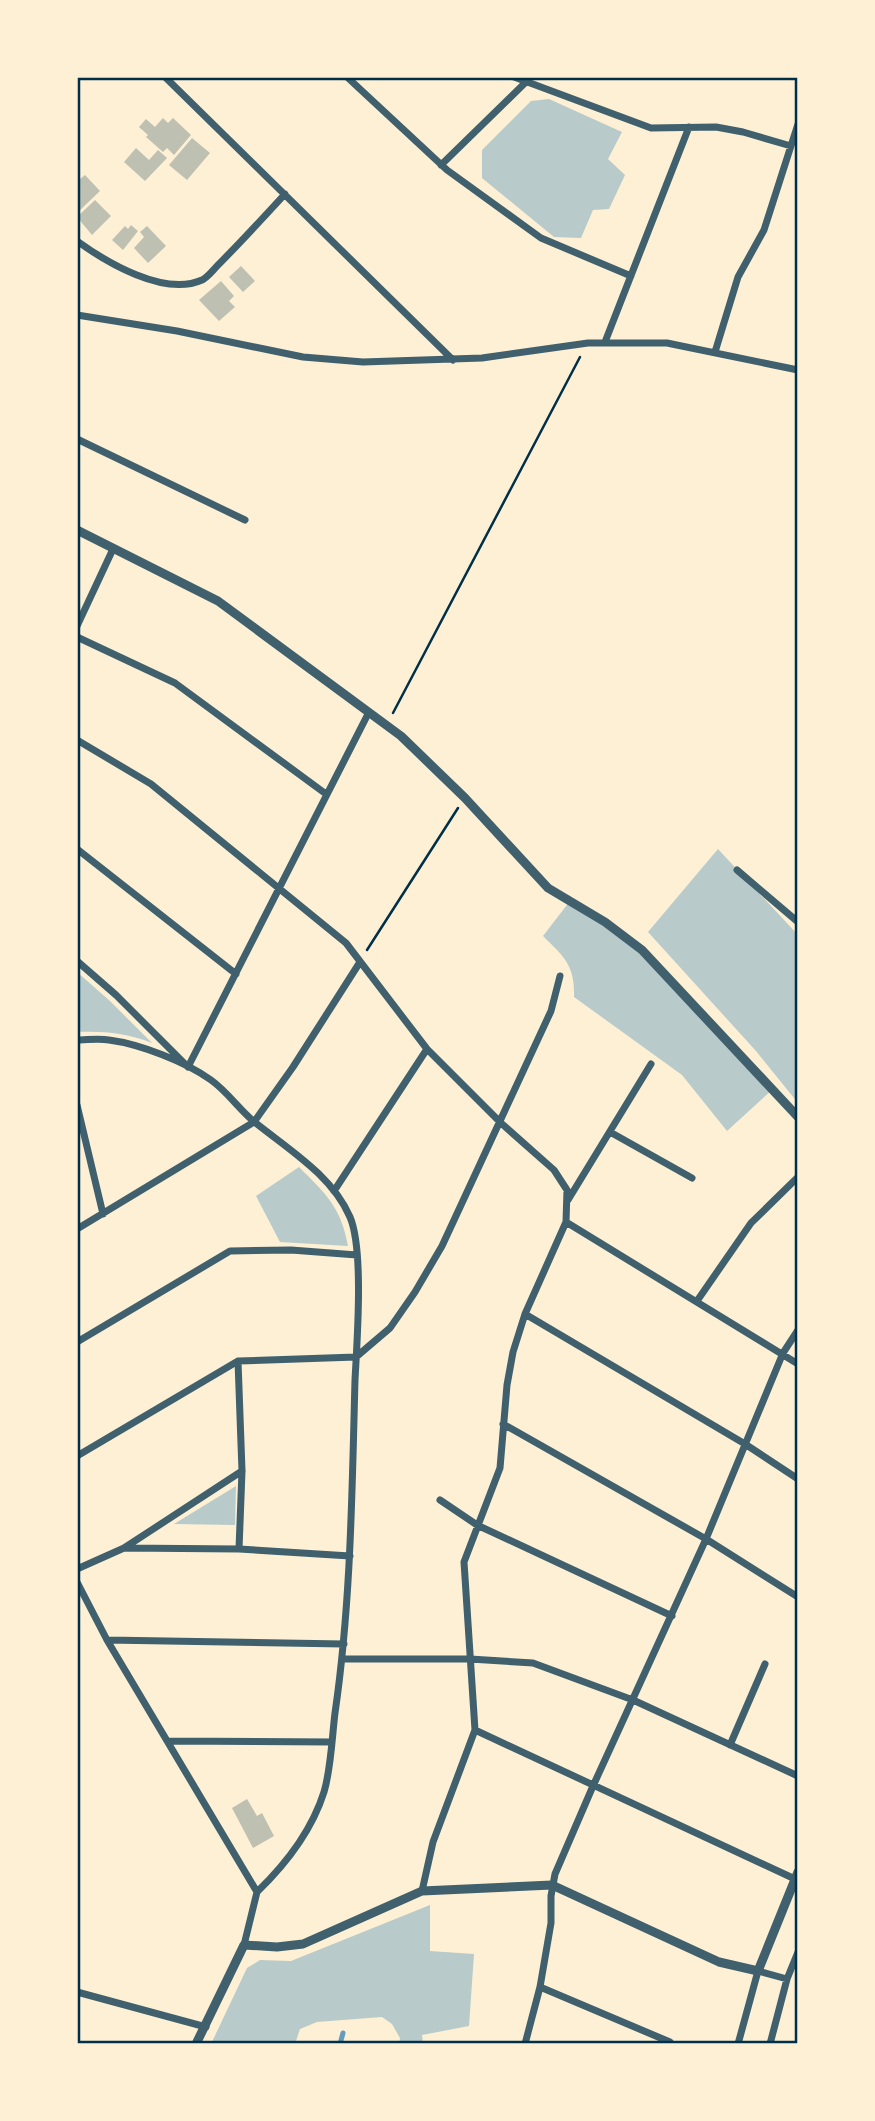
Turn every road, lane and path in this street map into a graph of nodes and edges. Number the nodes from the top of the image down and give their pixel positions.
1 (165, 77) edge
2 (346, 77) edge
3 (514, 77) edge
4 (527, 82) junction
5 (798, 124) edge
6 (689, 127) junction
7 (791, 146) junction
8 (441, 165) junction
9 (285, 194) junction
10 (77, 241) edge
11 (631, 276) junction
12 (77, 315) edge
13 (605, 342) junction
14 (588, 343) junction
15 (715, 352) junction
16 (453, 360) junction
17 (798, 370) edge
18 (77, 439) edge
19 (245, 520) dead end
20 (77, 530) edge
21 (113, 549) junction
22 (77, 626) edge
23 (77, 637) edge
24 (369, 712) junction
25 (386, 725) junction
26 (77, 740) edge
27 (326, 794) junction
28 (465, 798) junction
29 (77, 849) edge
30 (737, 870) dead end
31 (279, 887) junction
32 (798, 922) edge
33 (77, 961) edge
34 (360, 962) junction
35 (236, 975) junction
36 (560, 976) dead end
37 (77, 1040) edge
38 (427, 1049) junction
39 (651, 1064) dead end
40 (188, 1067) junction
41 (77, 1105) edge
42 (798, 1117) edge
43 (254, 1122) junction
44 (501, 1123) junction
45 (610, 1132) junction
46 (798, 1177) edge
47 (692, 1178) dead end
48 (334, 1191) junction
49 (568, 1201) junction
50 (103, 1214) junction
51 (566, 1222) junction
52 (77, 1229) edge
53 (357, 1255) junction
54 (697, 1301) junction
55 (525, 1314) junction
56 (798, 1330) edge
57 (77, 1342) edge
58 (783, 1353) junction
59 (356, 1357) junction
60 (238, 1361) junction
61 (798, 1364) edge
62 (503, 1424) junction
63 (745, 1444) junction
64 (77, 1455) edge
65 (242, 1471) junction
66 (798, 1479) edge
67 (440, 1500) dead end
68 (477, 1525) junction
69 (706, 1539) junction
70 (124, 1548) junction
71 (239, 1549) junction
72 (350, 1556) junction
73 (77, 1569) edge
74 (77, 1582) edge
75 (798, 1597) edge
76 (672, 1616) junction
77 (107, 1640) junction
78 (344, 1644) junction
79 (343, 1659) junction
80 (470, 1659) junction
81 (765, 1664) dead end
82 (633, 1700) junction
83 (475, 1730) junction
84 (169, 1741) junction
85 (331, 1742) junction
86 (730, 1745) junction
87 (798, 1776) edge
88 (593, 1786) junction
89 (796, 1875) edge
90 (552, 1885) junction
91 (422, 1891) junction
92 (257, 1892) junction
93 (244, 1945) junction
94 (798, 1952) edge
95 (758, 1971) junction
96 (788, 1979) junction
97 (540, 1987) junction
98 (77, 1992) edge
99 (206, 2027) junction
100 (670, 2042) dead end
101 (196, 2044) edge
102 (525, 2044) edge
103 (738, 2044) edge
104 (770, 2044) edge

1 - 9 street
2 - 8 street
3 - 4 street
4 - 6 street
4 - 8 street
5 - 7 street
6 - 7 street
6 - 11 street
7 - 15 street
8 - 11 street
9 - 10 street
9 - 16 street
11 - 13 street
12 - 16 street
13 - 14 street
13 - 15 street
14 - 16 street
14 - 25 path
15 - 17 street
18 - 19 street
20 - 21 street
21 - 22 street
21 - 24 street
23 - 27 street
24 - 25 street
24 - 27 street
25 - 28 street
26 - 31 street
27 - 31 street
28 - 34 path
28 - 42 street
29 - 35 street
30 - 32 street
31 - 34 street
31 - 35 street
33 - 40 street
34 - 38 street
34 - 43 street
35 - 40 street
36 - 44 street
37 - 40 street
38 - 44 street
38 - 48 street
39 - 45 street
40 - 43 street
41 - 50 street
43 - 48 street
43 - 50 street
44 - 49 street
44 - 59 street
45 - 47 street
45 - 49 street
46 - 54 street
48 - 53 street
49 - 51 street
50 - 52 street
51 - 54 street
51 - 55 street
53 - 57 street
53 - 59 street
54 - 58 street
55 - 62 street
55 - 63 street
56 - 58 street
58 - 61 street
58 - 63 street
59 - 60 street
59 - 72 street
60 - 64 street
60 - 65 street
62 - 68 street
62 - 69 street
63 - 66 street
63 - 69 street
65 - 70 street
65 - 71 street
67 - 68 street
68 - 76 street
68 - 80 street
69 - 75 street
69 - 76 street
70 - 71 street
70 - 73 street
71 - 72 street
72 - 78 street
74 - 77 street
76 - 82 street
77 - 78 street
77 - 84 street
78 - 79 street
79 - 80 street
79 - 85 street
80 - 82 street
80 - 83 street
81 - 86 street
82 - 86 street
82 - 88 street
83 - 88 street
83 - 91 street
84 - 85 street
84 - 92 street
85 - 92 street
86 - 87 street
88 - 89 street
88 - 90 street
89 - 95 street
90 - 91 street
90 - 95 street
90 - 97 street
91 - 93 street
92 - 93 street
93 - 99 street
94 - 96 street
95 - 96 street
95 - 103 street
96 - 104 street
97 - 100 street
97 - 102 street
98 - 99 street
99 - 101 street

